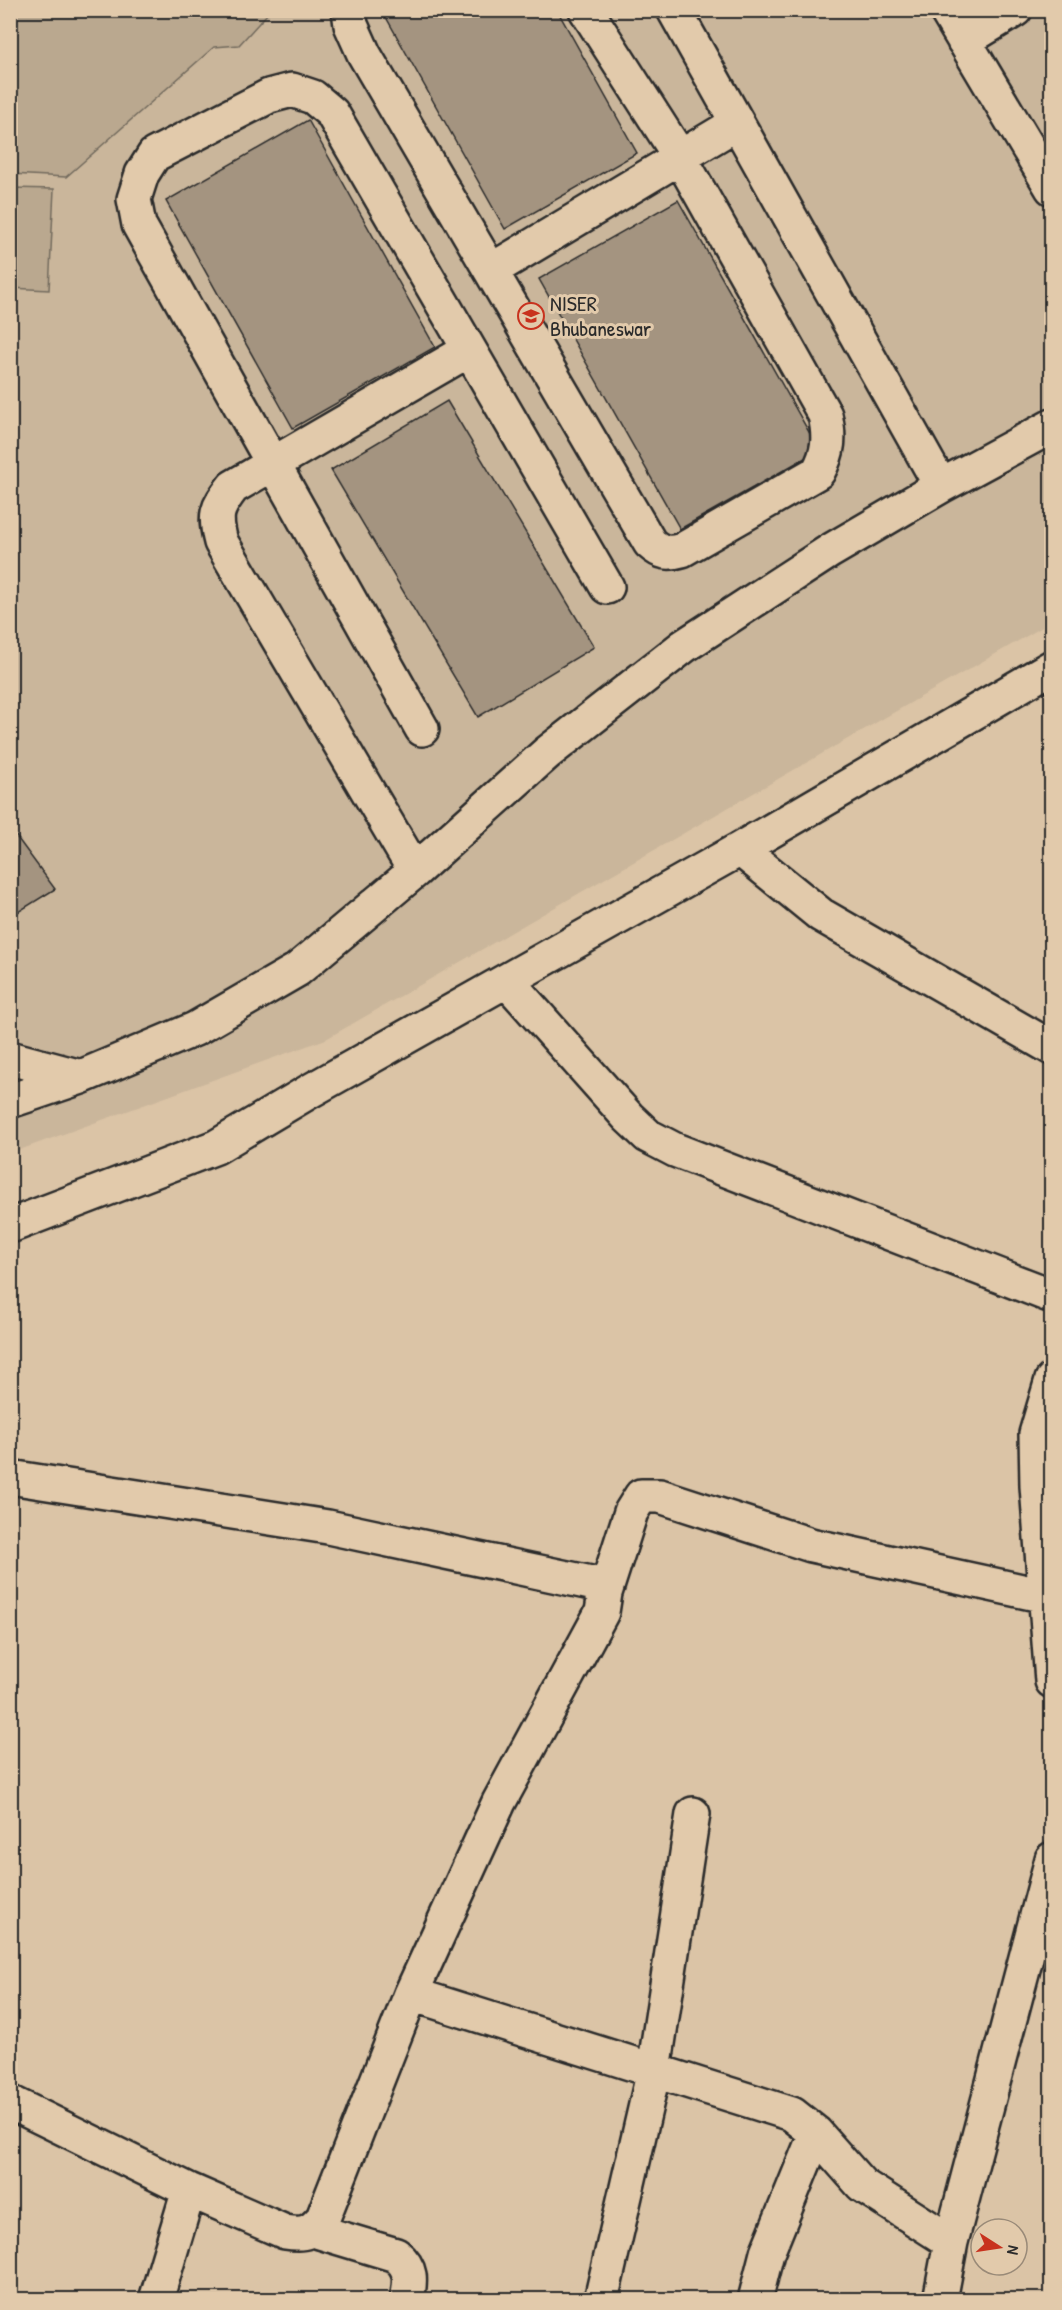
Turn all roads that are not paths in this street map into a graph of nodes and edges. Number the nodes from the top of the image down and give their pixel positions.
1 (349, 10) edge
2 (586, 10) edge
3 (674, 10) edge
4 (946, 10) edge
5 (1015, 10) edge
6 (964, 41) junction
7 (737, 123) junction
8 (680, 157) junction
9 (1052, 188) edge
10 (492, 270) junction
11 (469, 350) junction
12 (1052, 426) edge
13 (273, 464) junction
14 (941, 486) junction
15 (607, 587) dead end
16 (1052, 667) edge
17 (422, 729) dead end
18 (740, 849) junction
19 (415, 871) junction
20 (507, 981) junction
21 (1052, 1048) edge
22 (10, 1058) edge
23 (81, 1077) junction
24 (10, 1101) edge
25 (10, 1227) edge
26 (1052, 1296) edge
27 (1052, 1380) edge
28 (10, 1477) edge
29 (604, 1593) junction
30 (1045, 1596) junction
31 (1052, 1681) edge
32 (693, 1814) dead end
33 (1052, 1859) edge
34 (411, 1994) junction
35 (654, 2070) junction
36 (10, 2102) edge
37 (816, 2133) junction
38 (189, 2190) junction
39 (313, 2230) junction
40 (951, 2242) junction
41 (156, 2300) edge
42 (407, 2300) edge
43 (601, 2300) edge
44 (755, 2300) edge
45 (940, 2300) edge

1 - 10 street
2 - 8 street
3 - 7 street
4 - 6 street
5 - 6 street
6 - 9 street
7 - 8 street
7 - 14 street
8 - 10 street
8 - 10 street
11 - 13 street
11 - 13 street
11 - 15 street
12 - 14 street
13 - 17 street
13 - 19 street
14 - 19 street
16 - 18 street
18 - 20 street
18 - 21 street
19 - 23 street
20 - 25 street
20 - 26 street
22 - 23 street
23 - 24 street
27 - 30 street
28 - 29 street
29 - 30 street
29 - 34 street
30 - 31 street
32 - 35 street
33 - 40 street
34 - 35 street
34 - 39 street
35 - 37 street
35 - 43 street
36 - 38 street
37 - 40 street
37 - 44 street
38 - 39 street
38 - 41 street
39 - 42 street
40 - 45 street

